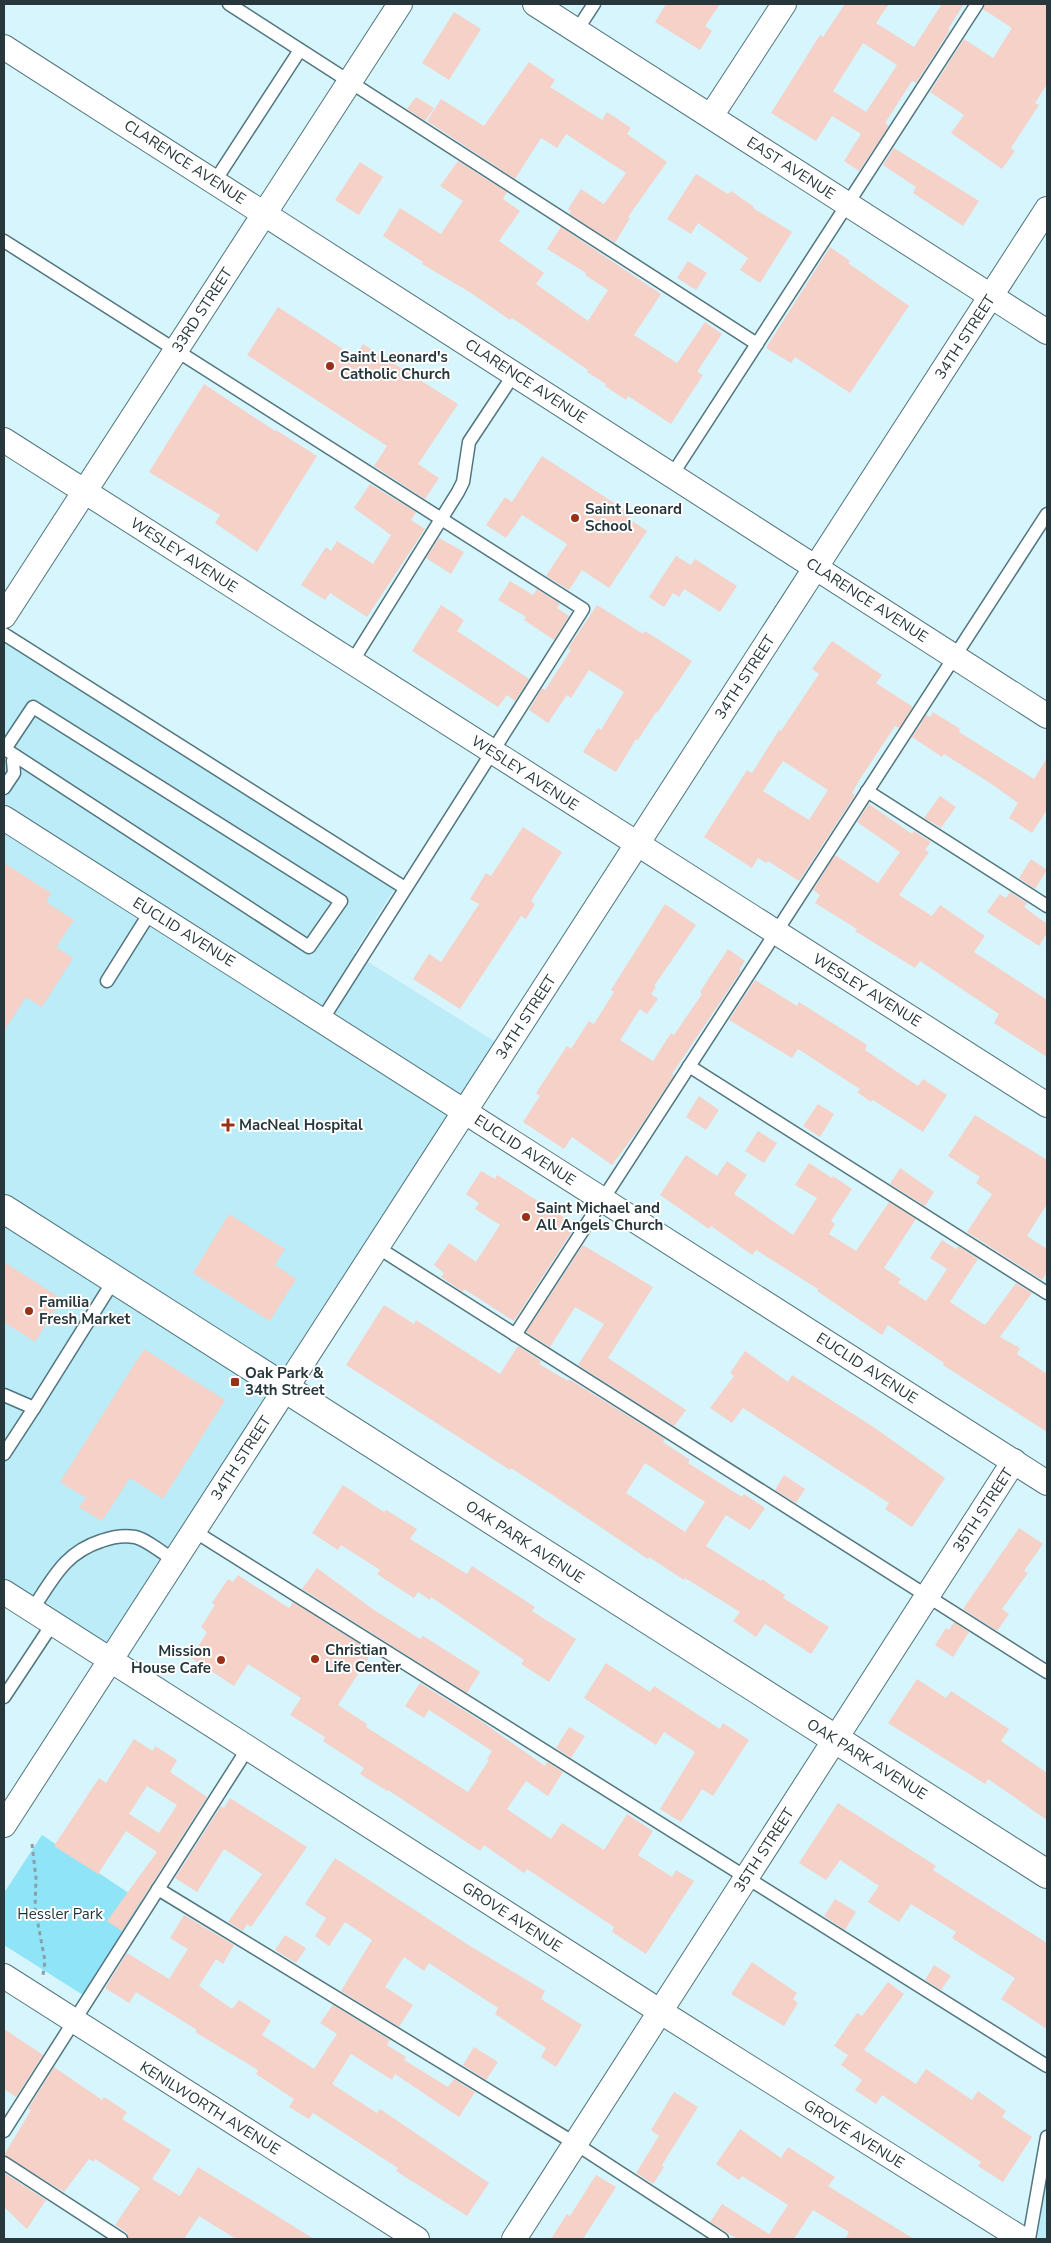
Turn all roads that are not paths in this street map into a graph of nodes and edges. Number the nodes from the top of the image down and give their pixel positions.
1 (229, 4) edge
2 (400, 4) edge
3 (535, 4) edge
4 (594, 4) edge
5 (784, 4) edge
6 (976, 4) edge
7 (577, 30) junction
8 (4, 47) edge
9 (300, 50) junction
10 (349, 82) junction
11 (710, 116) junction
12 (215, 181) junction
13 (847, 204) junction
14 (1047, 209) edge
15 (264, 213) junction
16 (4, 241) edge
17 (992, 296) junction
18 (1047, 332) edge
19 (757, 344) junction
20 (175, 351) junction
21 (514, 374) junction
22 (4, 440) edge
23 (672, 475) junction
24 (84, 491) junction
25 (441, 519) junction
26 (1045, 521) edge
27 (816, 568) junction
28 (4, 616) edge
29 (4, 634) edge
30 (955, 656) junction
31 (352, 662) junction
32 (1047, 716) edge
33 (492, 752) junction
34 (11, 760) edge
35 (4, 788) edge
36 (867, 791) junction
37 (4, 818) edge
38 (637, 844) junction
39 (405, 888) junction
40 (1047, 906) edge
41 (151, 911) junction
42 (776, 932) junction
43 (107, 981) dead end
44 (322, 1020) junction
45 (689, 1066) junction
46 (1047, 1105) edge
47 (465, 1111) junction
48 (603, 1199) junction
49 (4, 1210) edge
50 (377, 1247) junction
51 (114, 1280) junction
52 (1047, 1293) edge
53 (515, 1335) junction
54 (286, 1389) junction
55 (4, 1395) edge
56 (34, 1408) junction
57 (4, 1453) edge
58 (1014, 1461) junction
59 (1047, 1482) edge
60 (194, 1531) junction
61 (175, 1561) junction
62 (4, 1592) edge
63 (927, 1596) junction
64 (32, 1610) junction
65 (53, 1623) junction
66 (110, 1660) junction
67 (1047, 1672) edge
68 (4, 1697) edge
69 (836, 1739) junction
70 (248, 1748) junction
71 (4, 1825) edge
72 (1047, 1874) edge
73 (747, 1878) junction
74 (158, 1889) junction
75 (4, 1976) edge
76 (661, 2012) junction
77 (74, 2021) junction
78 (1047, 2066) edge
79 (4, 2131) edge
80 (1047, 2137) edge
81 (576, 2144) junction
82 (4, 2163) edge
83 (121, 2239) edge
84 (417, 2239) edge
85 (514, 2239) edge
86 (722, 2239) edge
87 (1022, 2239) edge
88 (1030, 2239) edge

1 - 9 lane
2 - 10 street, 33RD STREET
3 - 7 street, EAST AVENUE
4 - 7 lane
5 - 11 street
6 - 13 lane
7 - 11 street, EAST AVENUE
8 - 12 street, CLARENCE AVENUE
9 - 10 lane
9 - 12 lane
10 - 15 street, 33RD STREET
10 - 19 lane
11 - 13 street, EAST AVENUE
12 - 15 street, CLARENCE AVENUE
13 - 17 street, EAST AVENUE
13 - 19 lane
14 - 17 street, 34TH STREET
15 - 20 street, 33RD STREET
15 - 21 street, CLARENCE AVENUE
16 - 20 lane
17 - 18 street, EAST AVENUE
17 - 27 street, 34TH STREET
19 - 23 lane
20 - 24 street, 33RD STREET
20 - 25 lane
21 - 23 street, CLARENCE AVENUE
21 - 25 lane
22 - 24 street, WESLEY AVENUE
23 - 27 street, CLARENCE AVENUE
24 - 28 street, 33RD STREET
24 - 31 street, WESLEY AVENUE
25 - 31 lane
25 - 33 lane
26 - 30 lane
27 - 30 street, CLARENCE AVENUE
27 - 38 street, 34TH STREET
29 - 39 lane
30 - 32 street, CLARENCE AVENUE
30 - 36 lane
31 - 33 street, WESLEY AVENUE
33 - 38 street, WESLEY AVENUE
33 - 39 lane
34 - 34 lane
34 - 35 lane
36 - 40 lane
36 - 42 lane
37 - 41 street, EUCLID AVENUE
38 - 42 street, WESLEY AVENUE
38 - 47 street, 34TH STREET
39 - 44 lane
41 - 43 lane
41 - 44 street, EUCLID AVENUE
42 - 45 lane
42 - 46 street, WESLEY AVENUE
44 - 47 street, EUCLID AVENUE
45 - 48 lane
45 - 52 lane
47 - 48 street, EUCLID AVENUE
47 - 50 street, 34TH STREET
48 - 53 lane
48 - 58 street, EUCLID AVENUE
49 - 51 street, OAK PARK AVENUE
50 - 53 lane
50 - 54 street, 34TH STREET
51 - 54 street, OAK PARK AVENUE
51 - 56 lane
53 - 63 lane
54 - 60 street, 34TH STREET
54 - 69 street, OAK PARK AVENUE
55 - 56 lane
56 - 57 lane
58 - 59 street, EUCLID AVENUE
58 - 63 street, 35TH STREET
60 - 61 street, 34TH STREET
60 - 73 lane
61 - 64 lane
61 - 66 street, 34TH STREET
62 - 64 street, GROVE AVENUE
63 - 67 lane
63 - 69 street, 35TH STREET
64 - 65 street, GROVE AVENUE
65 - 66 street, GROVE AVENUE
65 - 68 lane
66 - 70 street, GROVE AVENUE
66 - 71 street, 34TH STREET
69 - 72 street, OAK PARK AVENUE
69 - 73 street, 35TH STREET
70 - 74 lane
70 - 76 street, GROVE AVENUE
73 - 76 street, 35TH STREET
73 - 78 lane
74 - 77 lane
74 - 81 lane
75 - 77 street, KENILWORTH AVENUE
76 - 81 street, 35TH STREET
76 - 87 street, GROVE AVENUE
77 - 79 lane
77 - 84 street, KENILWORTH AVENUE
80 - 88 lane
81 - 85 street, 35TH STREET
81 - 86 lane
82 - 83 lane

